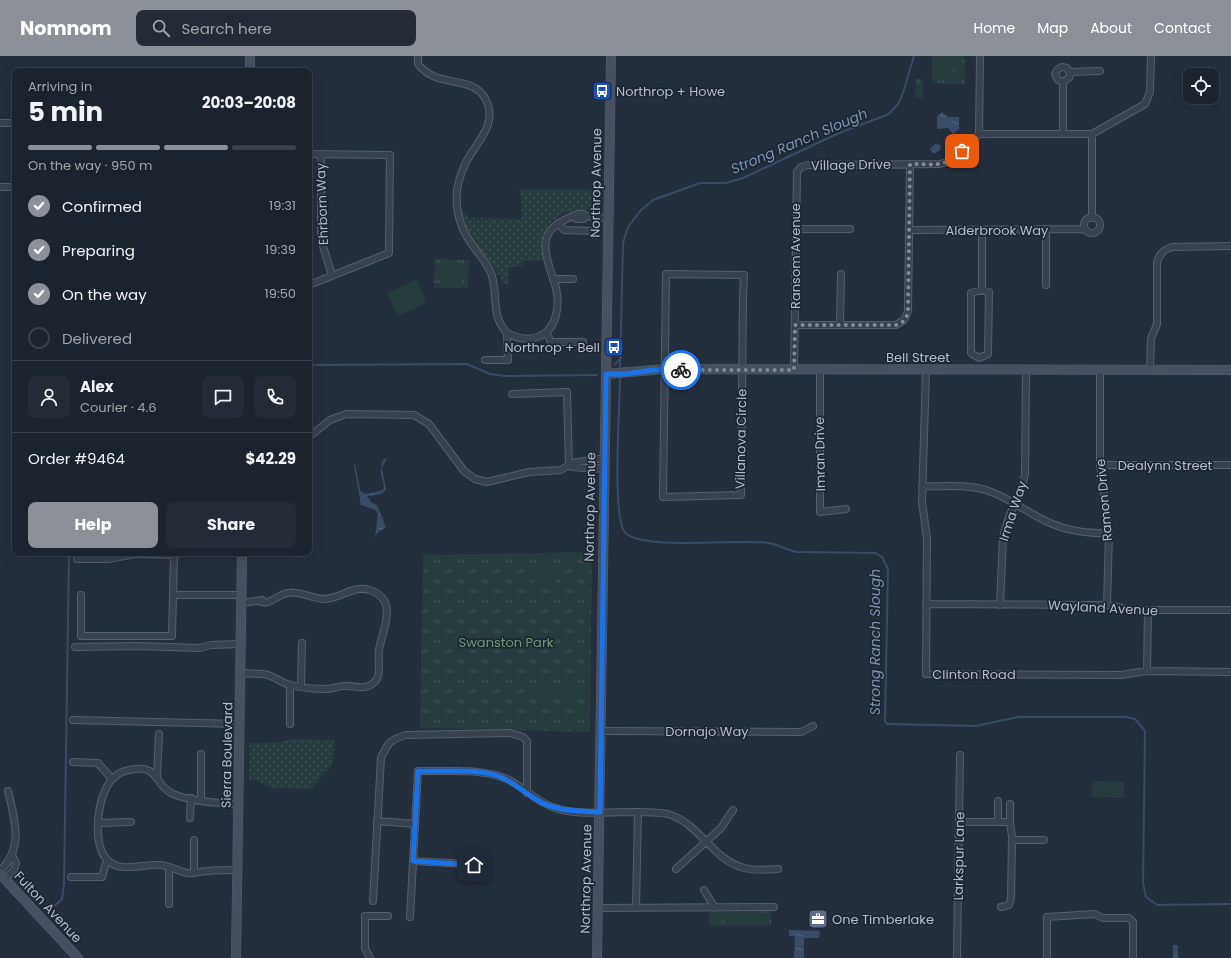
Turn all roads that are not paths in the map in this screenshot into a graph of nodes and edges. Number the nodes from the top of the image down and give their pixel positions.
1 (250, 56) edge
2 (418, 56) edge
3 (611, 56) edge
4 (980, 56) edge
5 (1151, 56) edge
6 (250, 68) edge
7 (1100, 71) dead end
8 (1070, 72) junction
9 (1063, 82) junction
10 (0, 123) edge
11 (12, 123) edge
12 (979, 134) junction
13 (1063, 134) junction
14 (1092, 134) junction
15 (312, 154) edge
16 (321, 155) junction
17 (910, 164) junction
18 (801, 167) joint
19 (0, 187) edge
20 (12, 187) edge
21 (608, 218) junction
22 (1092, 218) junction
23 (558, 223) junction
24 (796, 229) junction
25 (850, 229) dead end
26 (1085, 229) junction
27 (909, 230) junction
28 (982, 230) junction
29 (1046, 230) junction
30 (594, 231) dead end
31 (1231, 246) edge
32 (841, 274) dead end
33 (332, 275) junction
34 (553, 279) junction
35 (573, 279) dead end
36 (312, 284) edge
37 (1046, 285) dead end
38 (982, 290) junction
39 (795, 325) junction
40 (840, 325) junction
41 (546, 332) junction
42 (507, 333) junction
43 (583, 342) dead end
44 (979, 358) junction
45 (485, 360) dead end
46 (665, 370) junction
47 (742, 370) junction
48 (794, 370) junction
49 (820, 370) junction
50 (926, 370) junction
51 (979, 370) junction
52 (1026, 370) junction
53 (1100, 370) junction
54 (1150, 370) junction
55 (1231, 370) edge
56 (606, 374) junction
57 (512, 394) dead end
58 (312, 435) edge
59 (604, 458) junction
60 (583, 464) junction
61 (1100, 465) junction
62 (1231, 465) edge
63 (569, 466) junction
64 (604, 468) junction
65 (922, 486) junction
66 (1015, 504) junction
67 (846, 509) dead end
68 (1109, 533) junction
69 (127, 556) edge
70 (174, 556) edge
71 (242, 556) edge
72 (77, 558) dead end
73 (81, 595) dead end
74 (173, 595) junction
75 (242, 599) junction
76 (926, 604) junction
77 (1000, 605) junction
78 (1107, 605) junction
79 (1148, 610) junction
80 (1231, 610) edge
81 (302, 643) dead end
82 (241, 644) junction
83 (75, 647) dead end
84 (1147, 671) junction
85 (1231, 672) edge
86 (241, 673) junction
87 (290, 685) junction
88 (301, 686) junction
89 (73, 720) dead end
90 (240, 724) junction
91 (290, 724) dead end
92 (813, 726) dead end
93 (601, 731) junction
94 (159, 734) dead end
95 (201, 754) dead end
96 (960, 755) dead end
97 (73, 762) dead end
98 (157, 778) junction
99 (112, 779) junction
100 (8, 791) dead end
101 (527, 793) junction
102 (191, 798) junction
103 (201, 800) junction
104 (998, 801) dead end
105 (239, 804) junction
106 (1010, 804) dead end
107 (733, 810) dead end
108 (600, 812) junction
109 (638, 812) junction
110 (190, 818) dead end
111 (377, 821) junction
112 (131, 822) dead end
113 (960, 822) junction
114 (998, 822) junction
115 (1010, 822) junction
116 (99, 823) junction
117 (415, 824) junction
118 (194, 840) dead end
119 (1012, 840) junction
120 (1044, 840) dead end
121 (706, 841) junction
122 (12, 855) junction
123 (107, 860) junction
124 (413, 861) junction
125 (485, 866) dead end
126 (169, 867) junction
127 (676, 869) dead end
128 (778, 869) dead end
129 (238, 870) junction
130 (0, 871) edge
131 (194, 873) junction
132 (2, 877) edge
133 (71, 877) dead end
134 (704, 890) dead end
135 (373, 901) dead end
136 (169, 904) dead end
137 (774, 907) dead end
138 (1002, 907) dead end
139 (598, 908) junction
140 (636, 908) junction
141 (715, 908) junction
142 (388, 916) dead end
143 (410, 917) dead end
144 (78, 958) edge
145 (236, 958) edge
146 (370, 958) edge
147 (597, 958) edge
148 (957, 958) edge
149 (1047, 958) edge
150 (1133, 958) edge

1 - 6 street
2 - 42 street
3 - 21 street, Northrop Avenue
4 - 12 street
5 - 14 street
7 - 8 street
8 - 9 street
8 - 9 street
9 - 13 street
10 - 11 street
12 - 13 street
12 - 17 street, Village Drive
13 - 14 street
14 - 22 street, Alderbrook Way
15 - 16 street
16 - 33 street, Ehrborn Way
16 - 33 street
17 - 18 street, Village Drive
17 - 27 street
18 - 24 street, Ransom Avenue
19 - 20 street
21 - 23 street
21 - 56 street, Northrop Avenue
22 - 26 street
22 - 26 street, Alderbrook Way
23 - 30 street
23 - 34 street
24 - 25 street
24 - 39 street, Ransom Avenue
26 - 29 street, Alderbrook Way
27 - 28 street, Alderbrook Way
27 - 40 street
28 - 29 street, Alderbrook Way
28 - 38 street
29 - 37 street
31 - 54 street
32 - 40 street
33 - 36 street
34 - 35 street
34 - 41 street
38 - 44 street
38 - 44 street
39 - 40 street
39 - 48 street, Ransom Avenue
41 - 42 street
41 - 43 street
42 - 45 street
44 - 51 street
46 - 47 street, Bell Street
46 - 47 street
46 - 47 street, Villanova Circle
46 - 56 street, Bell Street
47 - 48 street, Bell Street
48 - 49 street, Bell Street
49 - 50 street, Bell Street
49 - 67 street, Imran Drive
50 - 51 street, Bell Street
50 - 65 street, Clinton Road
51 - 52 street, Bell Street
52 - 53 street, Bell Street
52 - 66 street, Irma Way
53 - 54 street, Bell Street
53 - 61 street, Ramon Drive
54 - 55 street, Bell Street
56 - 59 street, Northrop Avenue
57 - 63 street
58 - 63 street
59 - 60 street
59 - 64 street, Northrop Avenue
60 - 63 street
60 - 64 street
61 - 62 street, Dealynn Street
61 - 68 street, Ramon Drive
64 - 93 street, Northrop Avenue
65 - 66 street
65 - 76 street, Clinton Road
66 - 68 street
66 - 77 street, Irma Way
68 - 78 street, Ramon Drive
69 - 72 street
70 - 74 street
71 - 75 street, Sierra Boulevard
73 - 74 street
74 - 75 street
75 - 82 street, Sierra Boulevard
75 - 88 street
76 - 77 street, Wayland Avenue
76 - 84 street, Clinton Road
77 - 78 street, Wayland Avenue
78 - 79 street, Wayland Avenue
79 - 80 street, Wayland Avenue
79 - 84 street
81 - 88 street
82 - 83 street
82 - 86 street, Sierra Boulevard
84 - 85 street, Clinton Road
86 - 87 street
86 - 90 street, Sierra Boulevard
87 - 88 street
87 - 91 street
89 - 90 street
90 - 105 street, Sierra Boulevard
92 - 93 street, Dornajo Way
93 - 108 street, Northrop Avenue
94 - 98 street
95 - 103 street
96 - 113 street, Larkspur Lane
97 - 99 street
98 - 99 street
98 - 102 street
99 - 116 street
100 - 122 street
101 - 108 street
101 - 111 street
101 - 117 street
102 - 103 street
102 - 110 street
103 - 105 street
104 - 114 street
105 - 129 street, Sierra Boulevard
106 - 115 street
107 - 121 street
108 - 109 street
108 - 139 street, Northrop Avenue
109 - 121 street
109 - 140 street
111 - 117 street
111 - 135 street
112 - 116 street
113 - 114 street
113 - 148 street, Larkspur Lane
114 - 115 street
115 - 119 street
116 - 123 street
117 - 124 street
118 - 131 street
119 - 120 street
119 - 138 street
121 - 127 street
121 - 128 street
122 - 130 street
122 - 132 street
123 - 126 street
123 - 133 street
124 - 125 street
124 - 143 street
126 - 131 street
126 - 136 street
129 - 131 street
129 - 145 street, Sierra Boulevard
132 - 144 street, Fulton Avenue
134 - 141 street
137 - 141 street
139 - 140 street
139 - 147 street, Northrop Avenue
140 - 141 street
142 - 146 street
149 - 150 street

